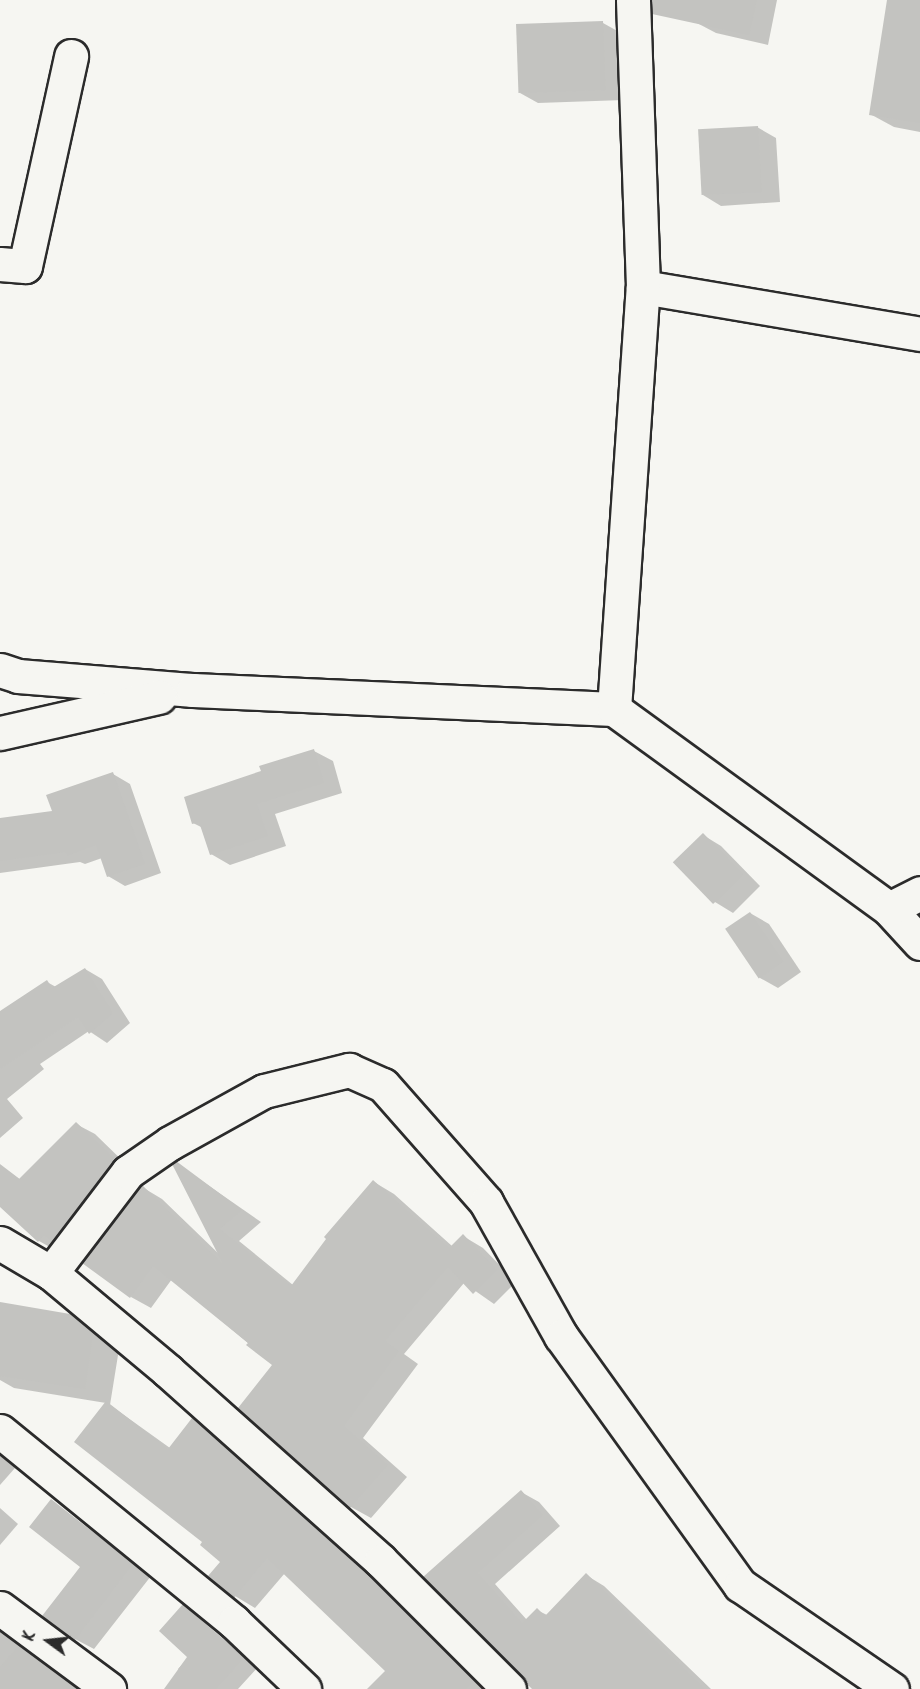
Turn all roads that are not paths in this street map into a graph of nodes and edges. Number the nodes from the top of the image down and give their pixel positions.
1 (633, 0) edge
2 (70, 56) dead end
3 (0, 264) edge
4 (643, 287) junction
5 (920, 334) edge
6 (0, 670) edge
7 (193, 690) junction
8 (614, 709) junction
9 (0, 733) edge
10 (920, 893) edge
11 (889, 909) junction
12 (920, 943) edge
13 (0, 1243) edge
14 (51, 1273) junction
15 (0, 1431) edge
16 (0, 1608) edge
17 (109, 1689) edge
18 (304, 1689) edge
19 (509, 1689) edge
20 (892, 1689) edge

1 - 4 street
2 - 3 street
4 - 5 street
4 - 8 street
6 - 7 street
7 - 8 street
7 - 9 street
8 - 11 street
10 - 11 street
11 - 12 street
13 - 14 street
14 - 19 street
14 - 20 street
15 - 18 street
16 - 17 street

